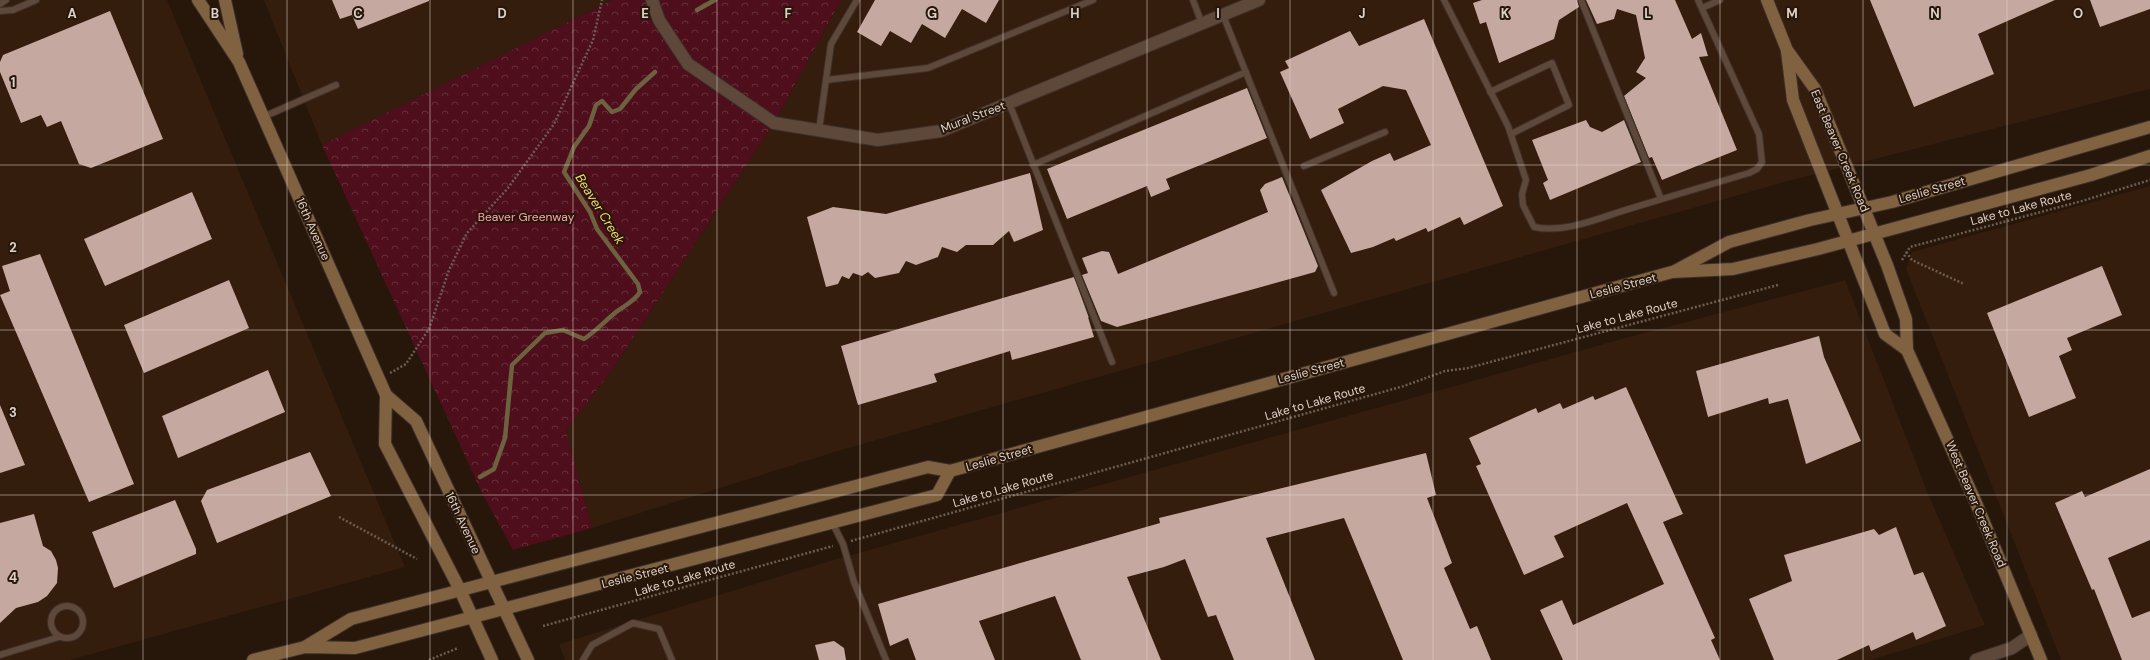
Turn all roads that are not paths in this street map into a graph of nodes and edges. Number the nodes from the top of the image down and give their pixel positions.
1 (6, 0) edge
2 (36, 0) edge
3 (198, 0) edge
4 (225, 0) edge
5 (652, 0) edge
6 (857, 0) edge
7 (1093, 0) edge
8 (1193, 0) edge
9 (1259, 0) edge
10 (1444, 0) edge
11 (1581, 0) edge
12 (1698, 0) edge
13 (1720, 0) edge
14 (1767, 0) edge
15 (0, 4) edge
16 (1237, 4) edge
17 (1702, 8) junction
18 (0, 11) edge
19 (1223, 15) junction
20 (1202, 24) junction
21 (1787, 50) junction
22 (239, 62) junction
23 (1246, 72) junction
24 (826, 80) junction
25 (336, 85) dead end
26 (1490, 92) junction
27 (1009, 103) junction
28 (263, 117) junction
29 (2150, 128) edge
30 (819, 130) junction
31 (1385, 132) dead end
32 (1511, 134) junction
33 (2150, 156) edge
34 (1033, 165) junction
35 (1304, 166) dead end
36 (1660, 199) junction
37 (1864, 208) junction
38 (1838, 214) junction
39 (1875, 235) junction
40 (1848, 241) junction
41 (1672, 272) junction
42 (1334, 293) dead end
43 (1907, 350) junction
44 (1112, 362) dead end
45 (386, 395) junction
46 (950, 471) junction
47 (833, 524) junction
48 (491, 582) junction
49 (460, 590) junction
50 (504, 608) junction
51 (472, 616) junction
52 (2031, 635) junction
53 (59, 637) junction
54 (305, 647) junction
55 (0, 655) edge
56 (253, 660) edge
57 (492, 660) edge
58 (528, 660) edge
59 (584, 660) edge
60 (672, 660) edge
61 (886, 660) edge
62 (1976, 660) edge
63 (2041, 660) edge

1 - 15 lane
2 - 18 lane
3 - 22 main road, 16th Avenue
4 - 22 main road, 16th Avenue
5 - 30 street, Mural Street
6 - 24 lane
7 - 24 lane
8 - 20 lane
9 - 16 street, Mural Street
10 - 26 lane
11 - 36 lane
12 - 17 lane
13 - 17 lane
14 - 21 main road, East Beaver Creek Road
16 - 19 street, Mural Street
17 - 36 lane
19 - 20 street, Mural Street
19 - 23 lane
20 - 27 street, Mural Street
21 - 37 main road, East Beaver Creek Road
21 - 38 main road, East Beaver Creek Road
22 - 28 main road, 16th Avenue
23 - 34 lane
23 - 42 lane
24 - 30 lane
25 - 28 lane
26 - 32 lane
26 - 32 lane
27 - 30 street, Mural Street
27 - 34 lane
28 - 45 main road, 16th Avenue
29 - 37 main road, Leslie Street
31 - 35 lane
32 - 36 lane
33 - 39 main road, Leslie Street
34 - 44 lane
37 - 38 main road, Leslie Street
37 - 39 main road, East Beaver Creek Road
38 - 40 main road, West Beaver Creek Road
38 - 41 main road, Leslie Street
39 - 40 main road, Leslie Street
39 - 43 main road, West Beaver Creek Road
40 - 41 main road, Leslie Street
40 - 43 main road, West Beaver Creek Road
41 - 46 main road, Leslie Street
43 - 52 main road, West Beaver Creek Road
45 - 48 main road, 16th Avenue
45 - 49 main road, 16th Avenue
46 - 47 main road, Leslie Street
46 - 48 main road, Leslie Street
47 - 50 main road, Leslie Street
47 - 61 lane
48 - 49 main road, Leslie Street
48 - 50 main road, 16th Avenue
49 - 51 main road, 16th Avenue
49 - 54 main road, Leslie Street
50 - 51 main road, Leslie Street
50 - 58 main road, 16th Avenue
51 - 54 main road, Leslie Street
51 - 57 main road, 16th Avenue
52 - 62 street
52 - 63 main road, West Beaver Creek Road
53 - 53 lane
53 - 55 lane
54 - 56 main road, Leslie Street
59 - 60 lane

